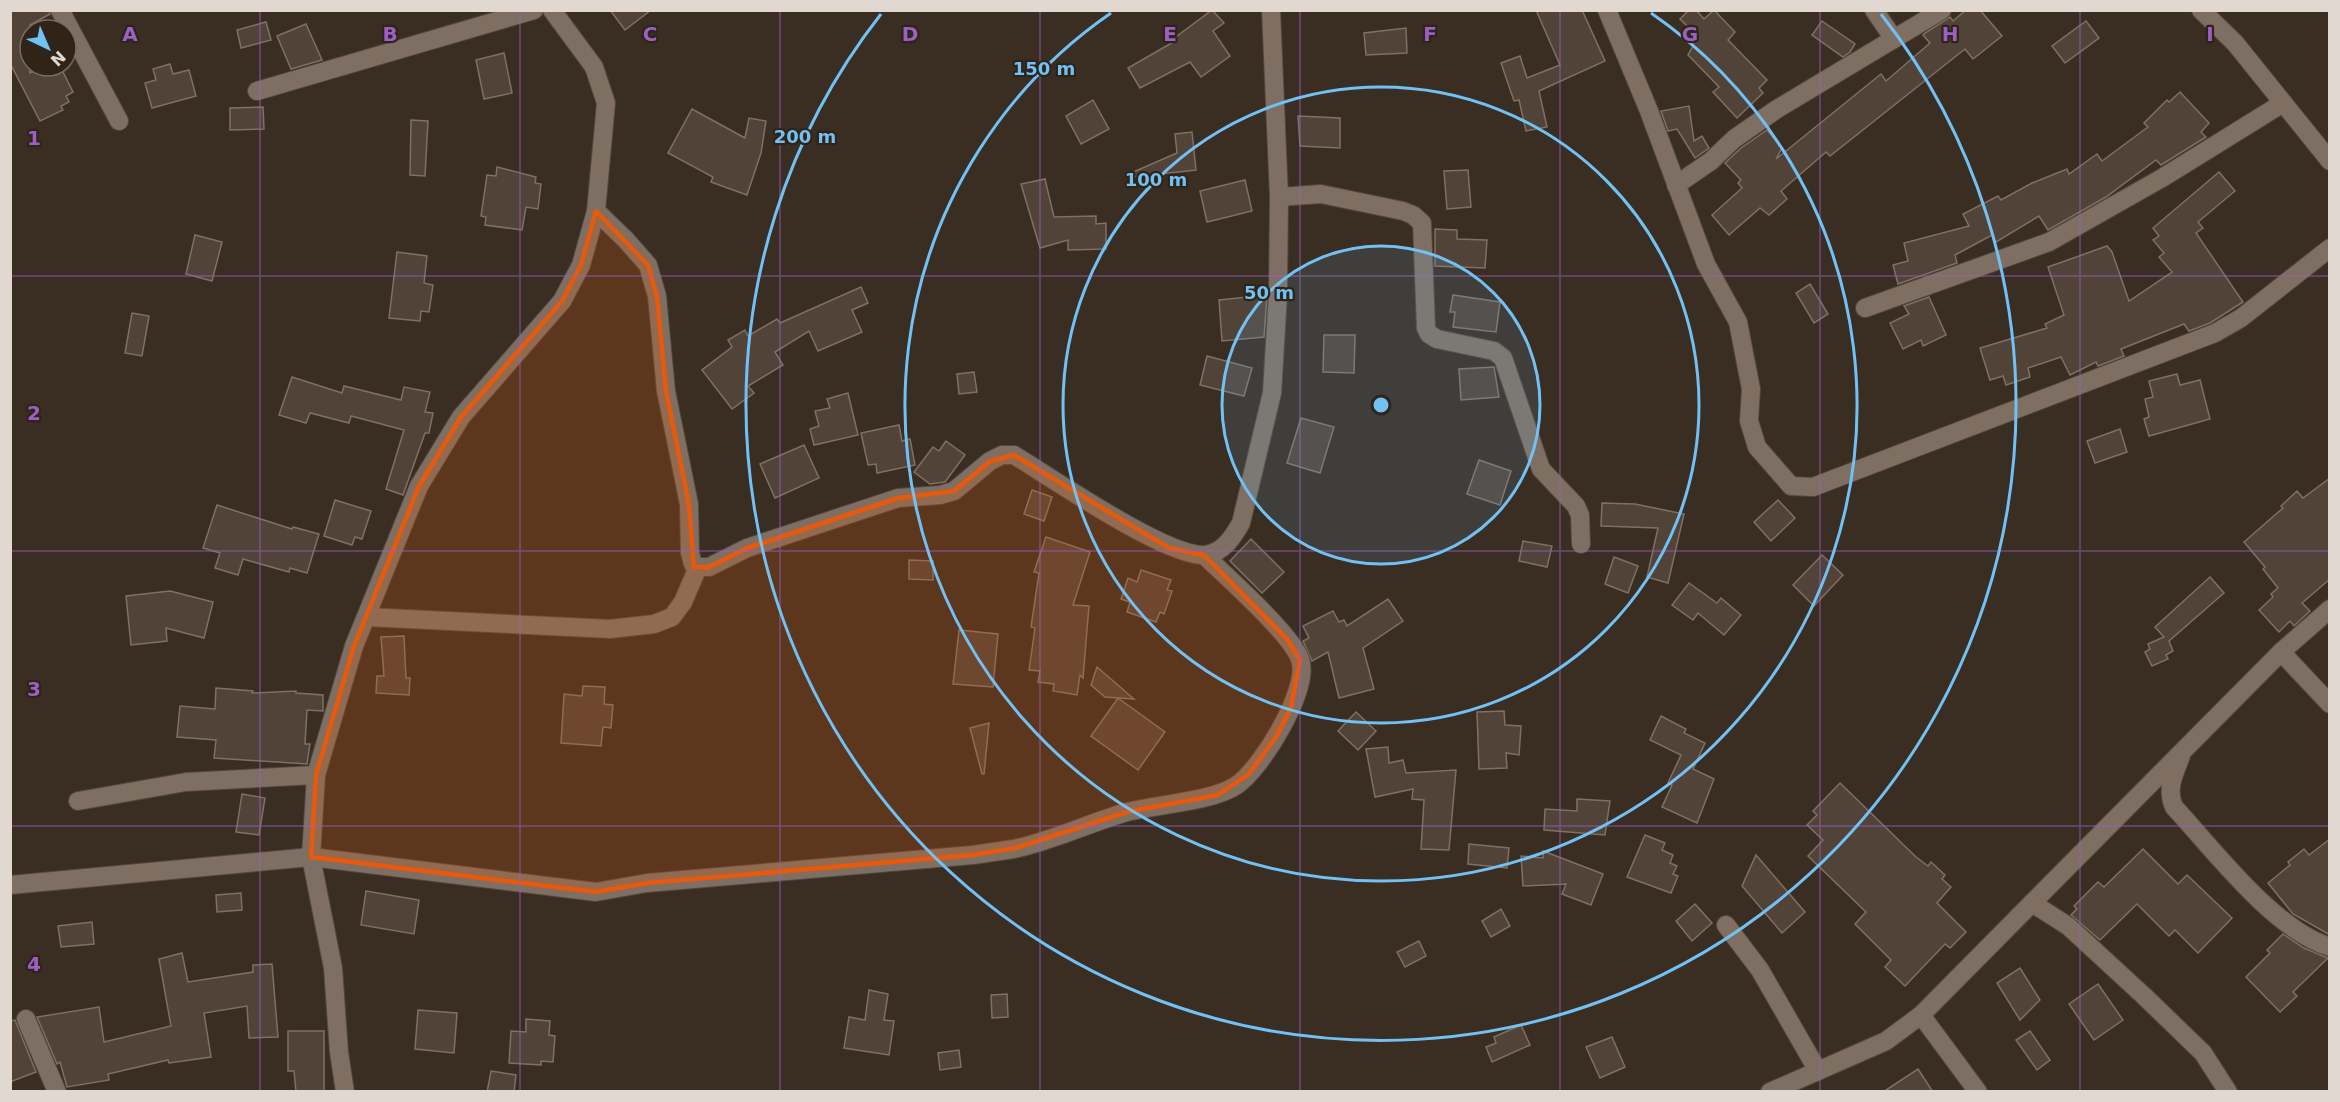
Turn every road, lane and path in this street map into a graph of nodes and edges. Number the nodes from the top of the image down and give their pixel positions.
1 (60, 10) edge
2 (534, 10) edge
3 (552, 10) edge
4 (1271, 10) edge
5 (1607, 10) edge
6 (1874, 10) edge
7 (1942, 10) edge
8 (2201, 10) edge
9 (1894, 39) junction
10 (257, 91) dead end
11 (2283, 103) junction
12 (119, 121) dead end
13 (2330, 161) edge
14 (1676, 185) junction
15 (1279, 197) junction
16 (596, 212) junction
17 (2330, 248) edge
18 (1865, 308) dead end
19 (1581, 544) dead end
20 (1204, 555) junction
21 (698, 567) junction
22 (2330, 609) edge
23 (367, 617) junction
24 (2281, 652) junction
25 (2330, 704) edge
26 (2182, 751) junction
27 (316, 775) junction
28 (78, 801) dead end
29 (311, 857) junction
30 (10, 885) edge
31 (2032, 903) junction
32 (1726, 925) dead end
33 (2330, 947) edge
34 (1921, 1015) junction
35 (26, 1019) dead end
36 (1818, 1071) junction
37 (57, 1092) edge
38 (345, 1092) edge
39 (1770, 1092) edge
40 (1978, 1092) edge
41 (2228, 1092) edge

1 - 12 street
2 - 10 street
3 - 16 street
4 - 15 street
5 - 14 street
6 - 9 street
7 - 9 street
8 - 11 street
9 - 14 street
11 - 13 street
11 - 18 street
14 - 17 street
15 - 19 street
15 - 20 street
16 - 21 street
16 - 23 street
20 - 21 street
20 - 29 street
21 - 23 street
22 - 24 street
23 - 27 street
24 - 25 street
24 - 26 street
26 - 31 street
26 - 33 street
27 - 28 street
27 - 29 street
29 - 30 street
29 - 38 street
31 - 34 street
31 - 41 street
32 - 36 street
34 - 36 street
34 - 40 street
35 - 37 street
36 - 39 street

